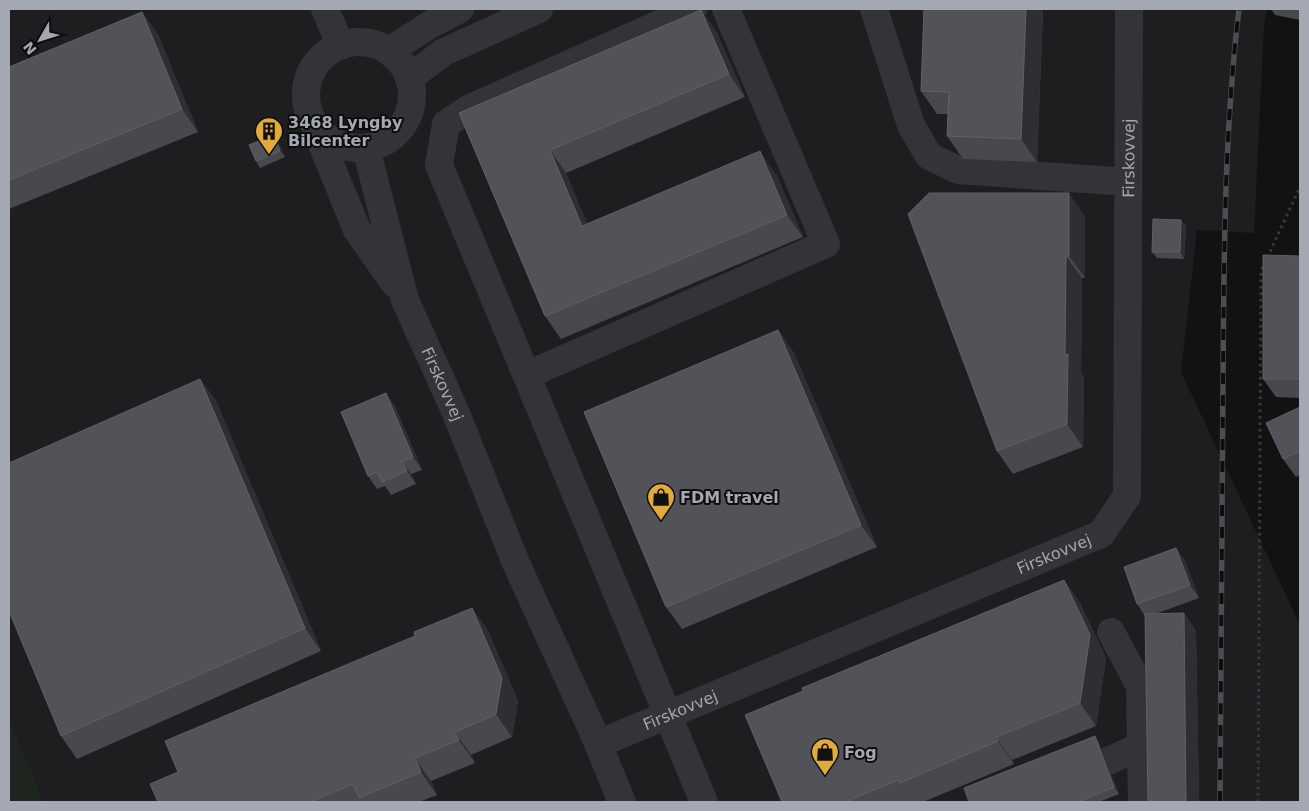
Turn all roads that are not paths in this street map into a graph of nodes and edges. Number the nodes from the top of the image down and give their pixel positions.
1 (325, 9) edge
2 (460, 9) edge
3 (539, 9) edge
4 (693, 9) edge
5 (726, 9) edge
6 (874, 9) edge
7 (1129, 9) edge
8 (341, 46) junction
9 (389, 51) junction
10 (410, 78) junction
11 (312, 121) junction
12 (366, 148) junction
13 (1128, 182) junction
14 (406, 300) junction
15 (527, 375) junction
16 (1111, 632) dead end
17 (668, 715) junction
18 (598, 744) junction
19 (1141, 746) junction
20 (622, 802) edge
21 (704, 802) edge
22 (1018, 802) edge
23 (1142, 802) edge

1 - 8 street
2 - 9 street
3 - 10 street
4 - 15 street
5 - 15 street
6 - 13 street
7 - 13 street, Firskovvej
8 - 9 street
8 - 11 street
9 - 10 street
10 - 12 street
11 - 12 street
11 - 14 street, Firskovvej
12 - 14 street, Firskovvej
13 - 17 street, Firskovvej
14 - 18 street, Firskovvej
15 - 17 street
16 - 19 street
17 - 18 street, Firskovvej
17 - 21 street
18 - 20 street, Firskovvej
19 - 22 street
19 - 23 street

